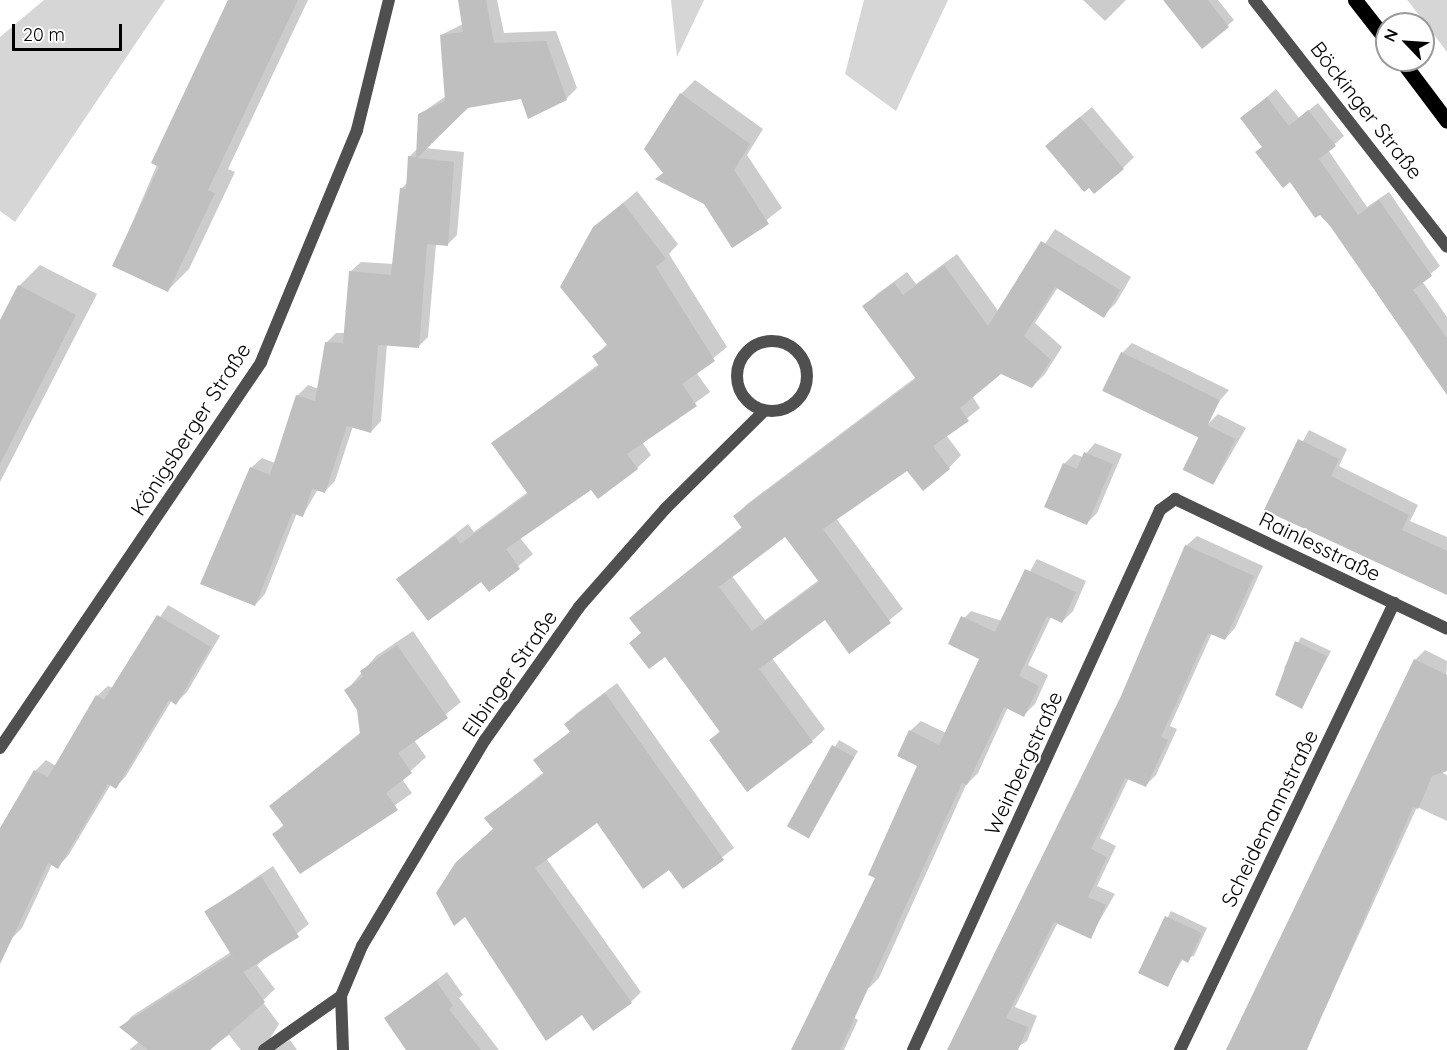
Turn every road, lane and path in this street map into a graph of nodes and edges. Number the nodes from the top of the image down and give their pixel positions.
1 (389, 0) edge
2 (1254, 0) edge
3 (1355, 0) edge
4 (1375, 26) edge
5 (1410, 72) edge
6 (1447, 121) edge
7 (1447, 247) edge
8 (764, 411) junction
9 (1175, 499) joint
10 (1394, 603) junction
11 (1447, 629) edge
12 (0, 748) edge
13 (341, 996) junction
14 (264, 1050) edge
15 (343, 1050) edge
16 (913, 1050) edge
17 (1180, 1050) edge

1 - 12 street, Königsberger Straße
2 - 7 street, Böckinger Straße
3 - 4 main road
5 - 6 main road
8 - 8 street
8 - 13 street, Elbinger Straße
9 - 10 street, Rainlesstraße
9 - 16 street, Weinbergstraße
10 - 11 street, Rainlesstraße
10 - 17 street, Scheidemannstraße
13 - 14 street
13 - 15 street, Elbinger Straße

